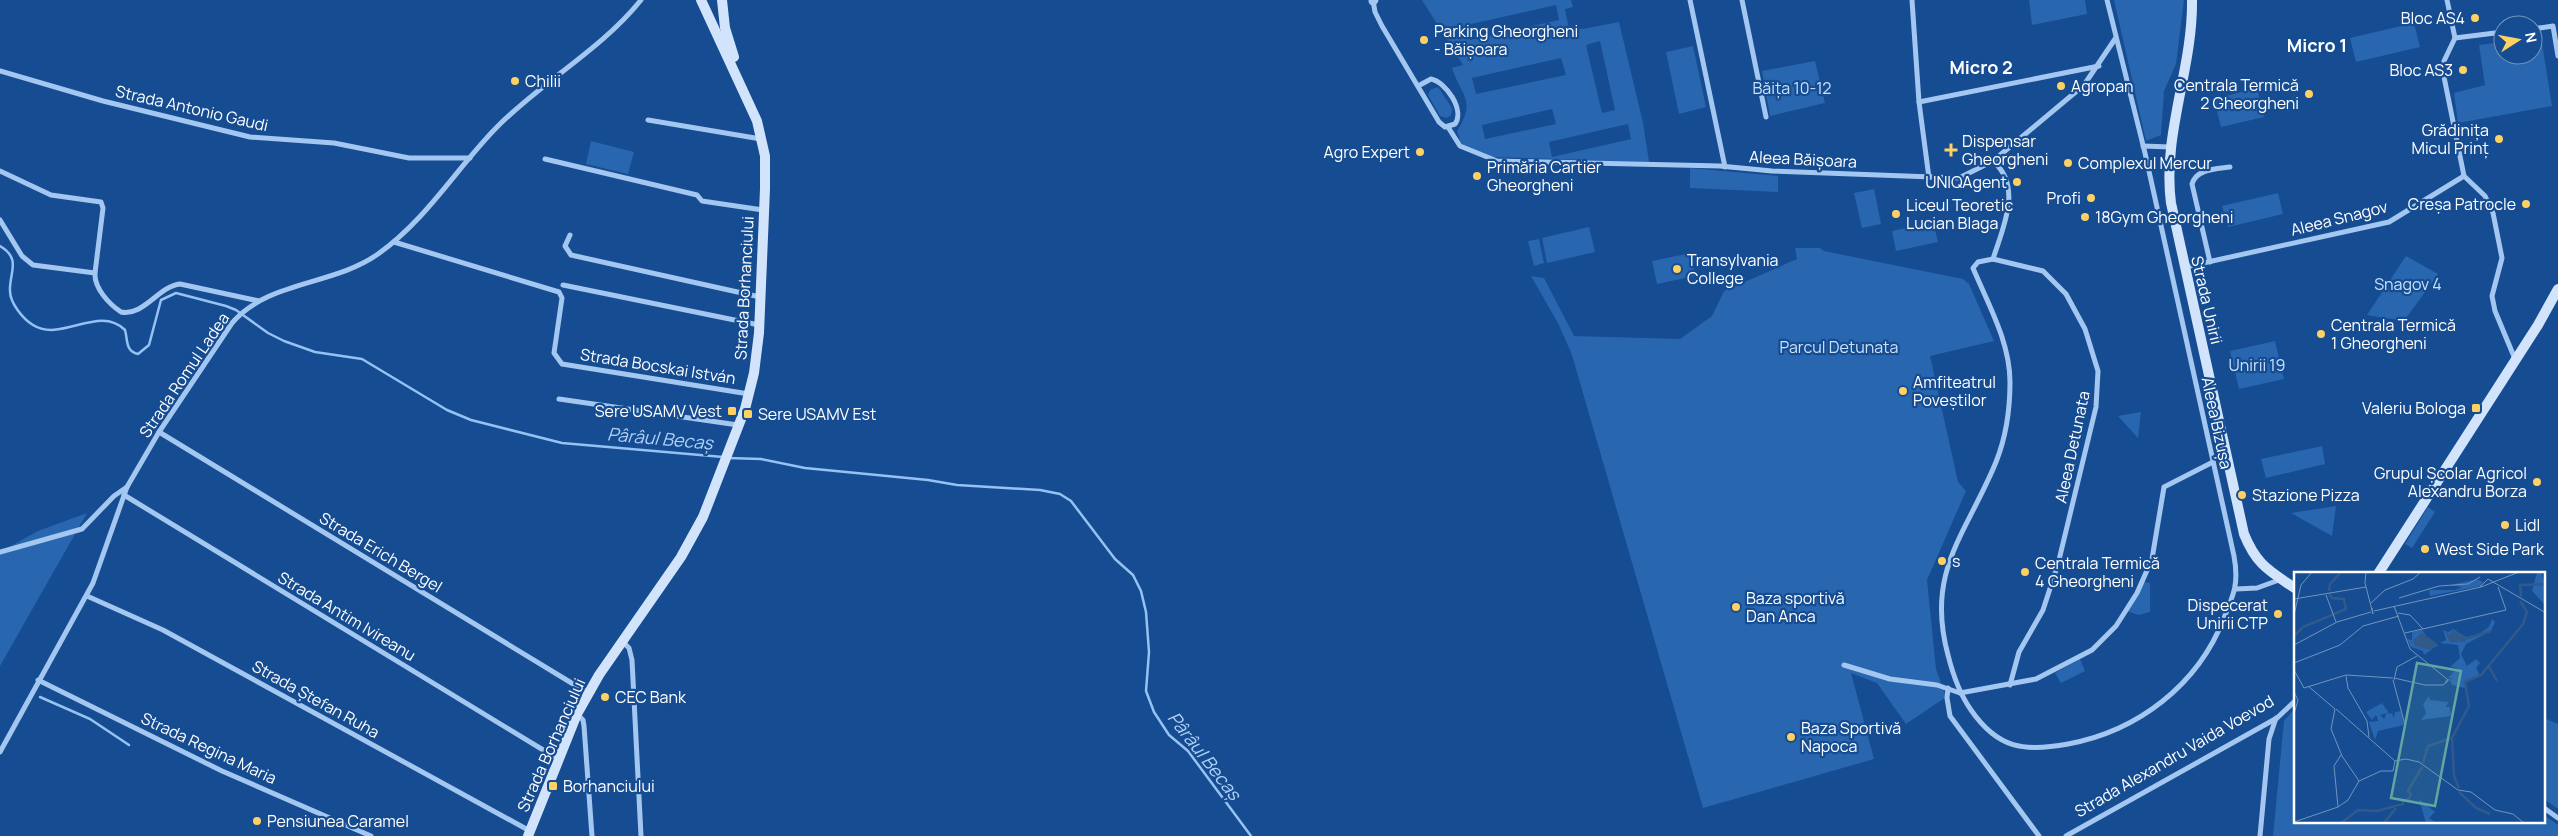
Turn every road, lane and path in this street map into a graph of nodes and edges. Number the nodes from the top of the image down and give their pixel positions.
1 (641, 0) edge
2 (701, 0) edge
3 (722, 0) edge
4 (1373, 0) edge
5 (1690, 0) edge
6 (1742, 0) edge
7 (1912, 0) edge
8 (2107, 0) edge
9 (2192, 0) edge
10 (2447, 0) edge
11 (2543, 28) edge
12 (2493, 33) edge
13 (2455, 38) junction
14 (2115, 39) junction
15 (2558, 56) edge
16 (2099, 66) junction
17 (0, 71) edge
18 (1418, 86) junction
19 (747, 99) junction
20 (1920, 102) junction
21 (1766, 117) dead end
22 (648, 120) dead end
23 (1448, 127) junction
24 (762, 139) junction
25 (2143, 146) junction
26 (2170, 147) junction
27 (470, 158) junction
28 (545, 159) dead end
29 (1993, 161) junction
30 (2230, 166) dead end
31 (1726, 167) junction
32 (0, 171) edge
33 (2464, 176) junction
34 (1929, 178) junction
35 (764, 210) junction
36 (0, 220) edge
37 (570, 235) dead end
38 (394, 242) junction
39 (1993, 259) junction
40 (2210, 262) junction
41 (2184, 267) junction
42 (95, 273) junction
43 (563, 285) dead end
44 (2558, 289) edge
45 (760, 297) junction
46 (259, 301) junction
47 (759, 325) junction
48 (2515, 359) junction
49 (750, 394) junction
50 (559, 399) dead end
51 (739, 425) junction
52 (159, 432) junction
53 (2213, 462) junction
54 (127, 487) junction
55 (124, 495) junction
56 (0, 552) edge
57 (2381, 569) edge
58 (2279, 580) junction
59 (2294, 587) edge
60 (2236, 589) junction
61 (87, 596) junction
62 (622, 642) junction
63 (1844, 665) dead end
64 (38, 680) junction
65 (2010, 685) junction
66 (1948, 688) junction
67 (589, 693) junction
68 (1960, 693) junction
69 (2294, 702) edge
70 (577, 714) junction
71 (2277, 718) junction
72 (0, 752) edge
73 (558, 759) junction
74 (2546, 809) edge
75 (2558, 818) edge
76 (529, 833) edge
77 (371, 836) edge
78 (592, 836) edge
79 (641, 836) edge
80 (2039, 836) edge
81 (2066, 836) edge
82 (2260, 836) edge

1 - 27 street, Strada Romul Ladea
2 - 19 main road, Strada Borhanciului
3 - 19 main road
4 - 18 street, Aleea Băișoara
5 - 31 street
6 - 21 street
7 - 20 street
8 - 14 street, Aleea Bizușa
9 - 26 main road, Strada Unirii
10 - 13 street
11 - 15 street
12 - 13 street
13 - 33 street
14 - 16 street, Aleea Băișoara
14 - 25 street, Aleea Bizușa
16 - 20 street
16 - 29 street, Aleea Băișoara
17 - 27 street, Strada Antonio Gaudi
18 - 23 street, Aleea Băișoara
18 - 23 street
19 - 24 main road, Strada Borhanciului
20 - 34 street
22 - 24 street
23 - 31 street, Aleea Băișoara
24 - 35 main road, Strada Borhanciului
25 - 26 street
25 - 53 street, Aleea Bizușa
26 - 41 main road, Strada Unirii
27 - 38 street, Strada Romul Ladea
28 - 35 street
29 - 34 street, Aleea Băișoara
29 - 39 street
30 - 40 street
31 - 34 street, Aleea Băișoara
32 - 42 street
33 - 40 street, Aleea Snagov
33 - 48 street
35 - 45 main road, Strada Borhanciului
36 - 42 street
37 - 45 street
38 - 46 street, Strada Romul Ladea
38 - 49 street, Strada Bocskai István
39 - 65 street, Aleea Detunata
39 - 68 street, Aleea Detunata
40 - 41 street, Aleea Snagov
41 - 58 main road, Strada Unirii
42 - 46 street
43 - 47 street
44 - 48 main road
45 - 47 main road, Strada Borhanciului
46 - 52 street, Strada Romul Ladea
47 - 49 main road, Strada Borhanciului
48 - 57 main road
49 - 51 main road, Strada Borhanciului
50 - 51 street
51 - 62 main road, Strada Borhanciului
52 - 54 street, Strada Romul Ladea
52 - 67 street, Strada Erich Bergel
53 - 60 street, Aleea Bizușa
53 - 65 street
54 - 55 street, Strada Romul Ladea
54 - 56 street
55 - 61 street, Strada Romul Ladea
55 - 73 street, Strada Antim Ivireanu
58 - 59 main road, Strada Unirii
58 - 60 street
60 - 68 street, Aleea Detunata
61 - 64 street, Strada Romul Ladea
61 - 76 street, Strada Ștefan Ruha
62 - 67 main road, Strada Borhanciului
62 - 79 street
63 - 66 street
64 - 72 street, Strada Romul Ladea
64 - 77 street, Strada Regina Maria
65 - 68 street
66 - 68 street
66 - 80 street
67 - 70 main road, Strada Borhanciului
69 - 71 street, Strada Alexandru Vaida Voevod
70 - 73 main road, Strada Borhanciului
70 - 78 street
71 - 81 street, Strada Alexandru Vaida Voevod
71 - 82 street
73 - 76 main road, Strada Borhanciului
74 - 75 street

